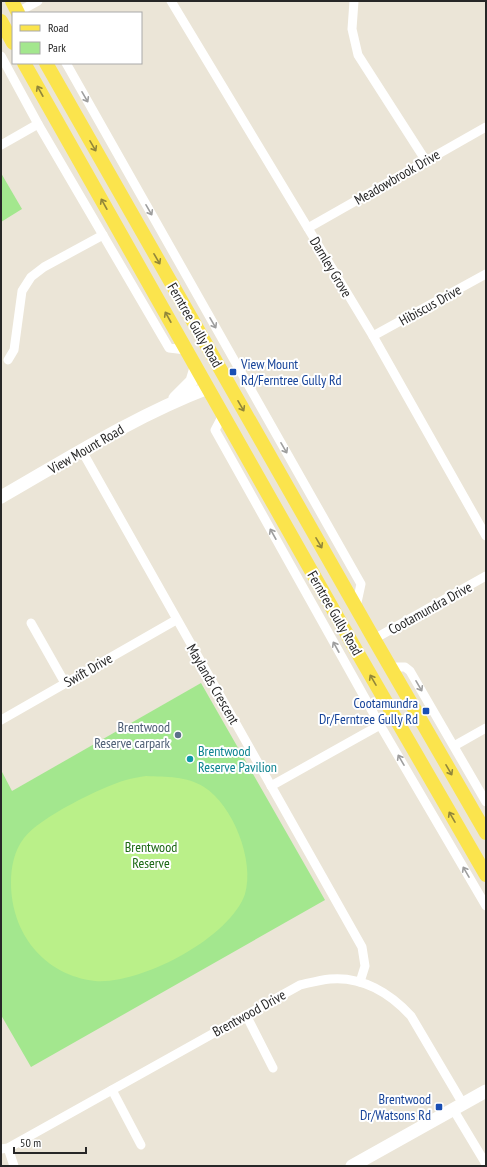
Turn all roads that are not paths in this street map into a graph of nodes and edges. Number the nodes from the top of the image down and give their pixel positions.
1 (38, 1) edge
2 (171, 1) edge
3 (351, 1) edge
4 (16, 11) edge
5 (12, 14) edge
6 (1, 22) edge
7 (12, 41) edge
8 (1, 56) edge
9 (25, 64) edge
10 (47, 64) edge
11 (67, 64) edge
12 (38, 124) junction
13 (486, 127) edge
14 (1, 145) edge
15 (426, 161) junction
16 (308, 228) junction
17 (103, 235) junction
18 (486, 274) edge
19 (373, 336) junction
20 (186, 350) junction
21 (8, 360) dead end
22 (196, 368) junction
23 (221, 372) junction
24 (208, 388) junction
25 (171, 402) junction
26 (223, 415) junction
27 (271, 425) junction
28 (256, 433) junction
29 (82, 451) junction
30 (1, 497) edge
31 (486, 536) edge
32 (486, 576) edge
33 (356, 607) junction
34 (176, 620) junction
35 (31, 623) dead end
36 (374, 639) junction
37 (356, 650) junction
38 (390, 667) junction
39 (65, 682) junction
40 (1, 720) edge
41 (380, 725) junction
42 (486, 728) edge
43 (454, 746) junction
44 (272, 786) junction
45 (486, 802) edge
46 (486, 833) edge
47 (486, 875) edge
48 (486, 906) edge
49 (360, 982) junction
50 (246, 1015) junction
51 (273, 1068) dead end
52 (112, 1090) junction
53 (486, 1090) edge
54 (458, 1106) junction
55 (141, 1145) dead end
56 (5, 1149) edge
57 (486, 1164) edge
58 (14, 1166) edge
59 (352, 1166) edge

1 - 4 street
2 - 16 street, Darnley Grove
3 - 15 street
5 - 6 main road
6 - 7 main road
8 - 12 street, Ferntree Gully Road
20 -> 9 main road, Ferntree Gully Road
10 -> 23 main road, Ferntree Gully Road
11 -> 27 street, Ferntree Gully Road
12 - 14 street
12 - 17 street, Ferntree Gully Road
13 - 15 street, Meadowbrook Drive
15 - 16 street, Meadowbrook Drive
16 - 19 street, Darnley Grove
17 - 20 street, Ferntree Gully Road
17 - 21 street
18 - 19 street, Hibiscus Drive
19 - 31 street, Darnley Grove
20 - 22 main road, Ferntree Gully Road
22 - 24 main road, Ferntree Gully Road
22 - 25 street, View Mount Road
23 - 24 main road
23 -> 28 main road, Ferntree Gully Road
24 - 25 street, View Mount Road
24 - 26 main road, Ferntree Gully Road
25 - 29 street, View Mount Road
26 - 37 main road, Ferntree Gully Road
41 -> 26 street
27 - 28 street
27 -> 33 street, Ferntree Gully Road
28 -> 33 main road, Ferntree Gully Road
29 - 30 street, View Mount Road
29 - 34 street, Maylands Crescent
32 - 36 street, Cootamundra Drive
33 - 36 main road, Ferntree Gully Road
34 - 39 street, Swift Drive
34 - 44 street, Maylands Crescent
35 - 39 street
36 - 37 main road
36 - 38 main road, Ferntree Gully Road
47 -> 37 main road, Ferntree Gully Road
38 -> 43 street
38 -> 46 main road, Ferntree Gully Road
39 - 40 street, Swift Drive
41 - 44 street
48 -> 41 street
42 - 43 street
43 - 45 street
44 - 49 street, Maylands Crescent
49 - 50 street, Brentwood Drive
49 - 54 street, Brentwood Drive
50 - 51 street
50 - 52 street, Brentwood Drive
52 - 55 street
52 - 56 street, Brentwood Drive
53 - 54 street
54 - 57 street, Brentwood Drive
54 - 59 street
56 - 58 street

